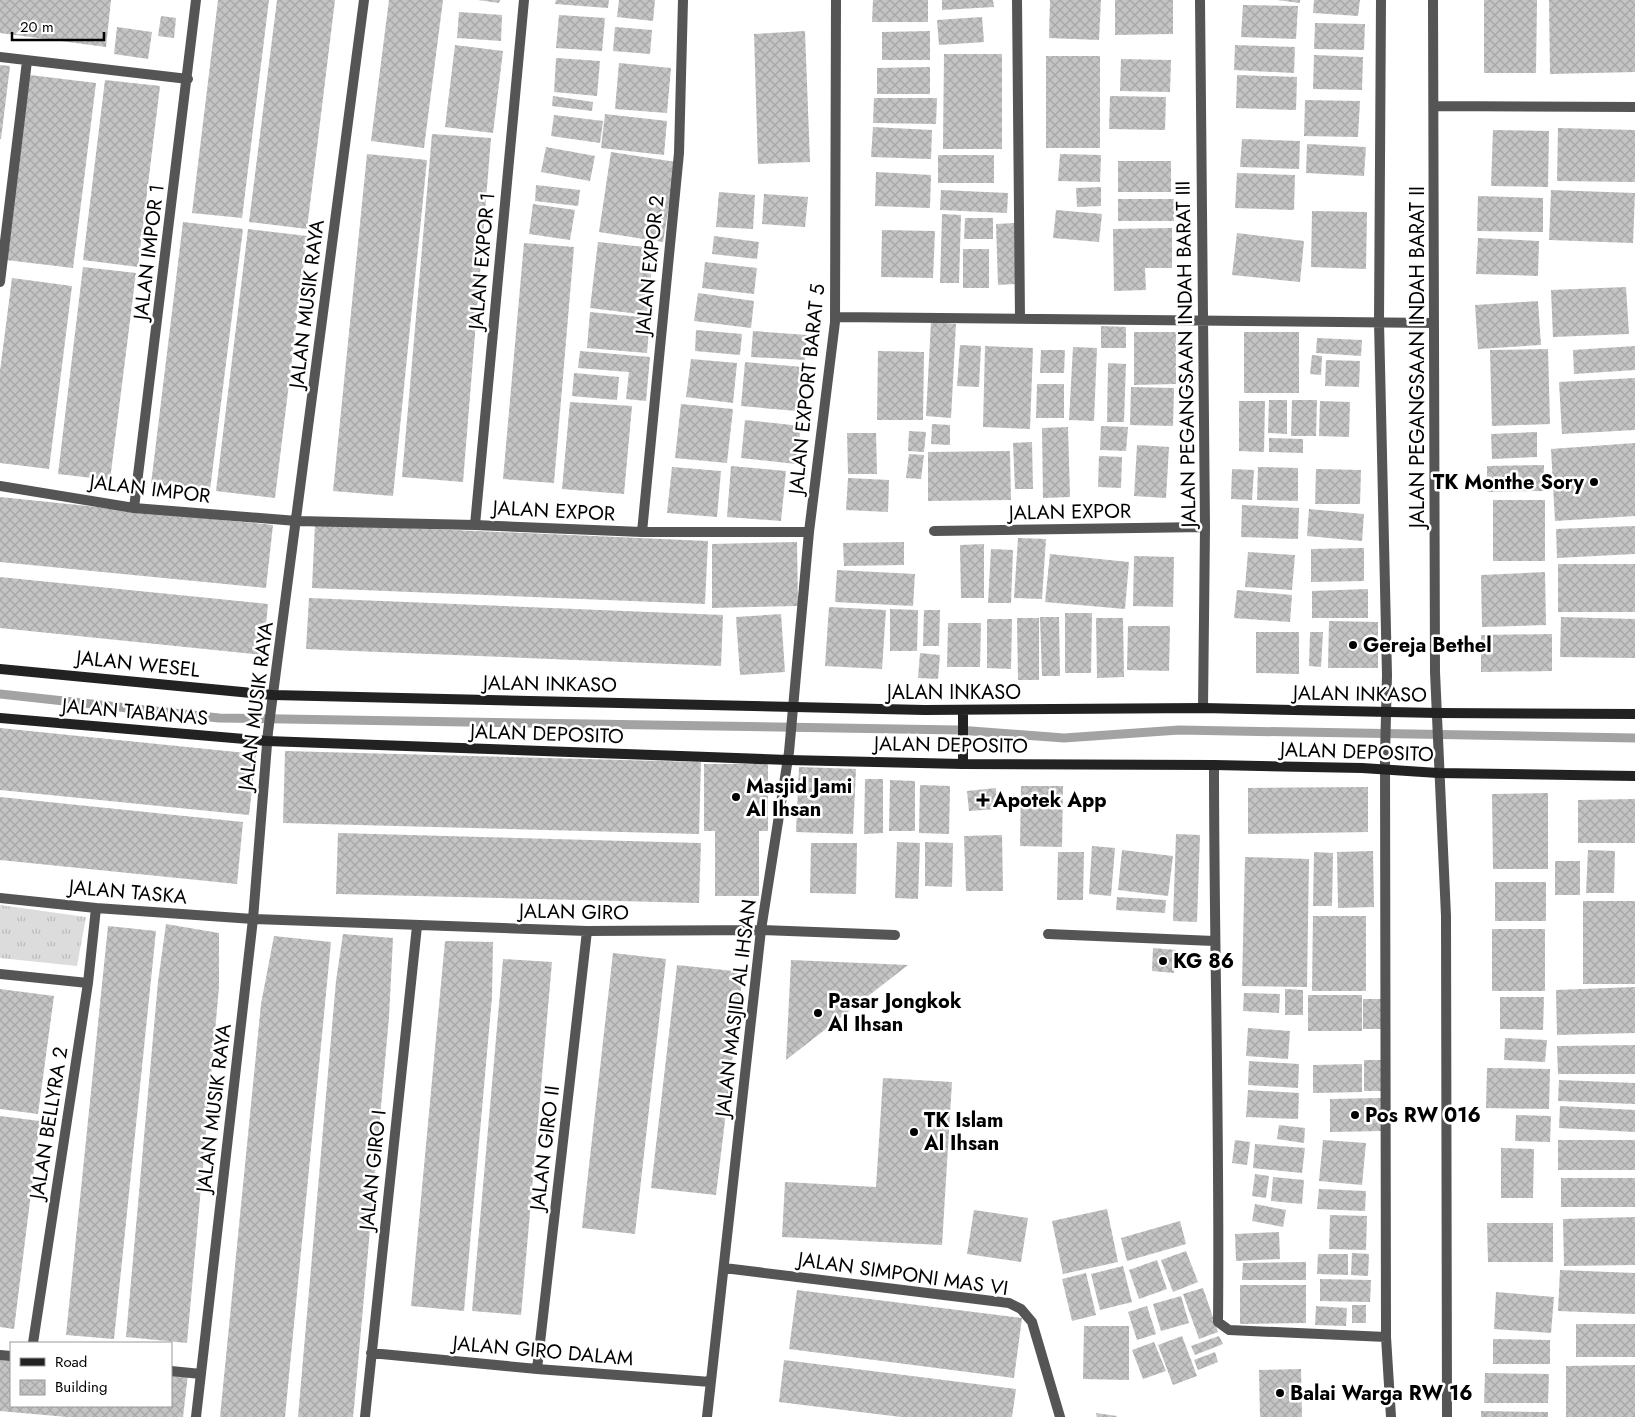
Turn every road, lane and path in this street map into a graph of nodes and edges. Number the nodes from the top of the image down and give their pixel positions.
1 (196, 0) edge
2 (364, 0) edge
3 (524, 0) edge
4 (683, 0) edge
5 (836, 0) edge
6 (1017, 0) edge
7 (1200, 0) edge
8 (1381, 0) edge
9 (1434, 0) edge
10 (0, 57) edge
11 (27, 61) junction
12 (188, 80) junction
13 (1434, 106) junction
14 (1635, 107) edge
15 (0, 282) edge
16 (836, 317) junction
17 (1020, 319) junction
18 (1202, 321) junction
19 (1382, 322) junction
20 (1431, 323) junction
21 (0, 486) edge
22 (134, 508) junction
23 (297, 521) junction
24 (475, 525) junction
25 (1205, 527) junction
26 (934, 531) dead end
27 (642, 532) junction
28 (810, 532) junction
29 (0, 669) edge
30 (273, 700) junction
31 (794, 707) junction
32 (1203, 708) junction
33 (964, 710) junction
34 (1635, 714) edge
35 (1386, 715) junction
36 (1437, 717) junction
37 (0, 718) edge
38 (792, 720) joint
39 (268, 737) junction
40 (788, 756) junction
41 (963, 764) junction
42 (1214, 765) junction
43 (1385, 769) junction
44 (1438, 773) junction
45 (1635, 776) edge
46 (0, 898) edge
47 (96, 908) junction
48 (253, 920) junction
49 (417, 926) junction
50 (761, 930) junction
51 (587, 931) junction
52 (1048, 934) dead end
53 (895, 935) dead end
54 (1214, 942) junction
55 (0, 974) edge
56 (88, 983) junction
57 (724, 1268) junction
58 (1386, 1337) junction
59 (33, 1342) edge
60 (371, 1353) junction
61 (537, 1369) junction
62 (172, 1371) edge
63 (201, 1374) junction
64 (711, 1382) junction
65 (196, 1417) edge
66 (365, 1417) edge
67 (707, 1417) edge
68 (1060, 1417) edge
69 (1391, 1417) edge
70 (1447, 1417) edge

1 - 12 street, JALAN IMPOR 1
2 - 23 street, JALAN MUSIK RAYA
3 - 24 street, JALAN EXPOR 1
4 - 27 street, JALAN EXPOR 2
5 - 16 street, JALAN EXPORT BARAT 5
6 - 17 street
7 - 18 street, JALAN PEGANGSAAN INDAH BARAT III
8 - 19 street, JALAN PEGANGSAAN INDAH BARAT II
9 - 13 street, JALAN PEGANGSAAN INDAH BARAT II
10 - 11 street
11 - 12 street
11 - 15 street
12 - 22 street, JALAN IMPOR 1
13 - 14 street
13 - 20 street, JALAN PEGANGSAAN INDAH BARAT II
16 - 17 street
16 - 28 street, JALAN EXPORT BARAT 5
17 - 18 street
18 - 19 street
18 - 25 street, JALAN PEGANGSAAN INDAH BARAT III
19 - 20 street
19 - 35 street, JALAN PEGANGSAAN INDAH BARAT II
20 - 36 street, JALAN PEGANGSAAN INDAH BARAT II
21 - 22 street, JALAN IMPOR
22 - 23 street, JALAN IMPOR
23 - 24 street, JALAN EXPOR
23 - 30 street, JALAN MUSIK RAYA
24 - 27 street, JALAN EXPOR
25 - 26 street, JALAN EXPOR
25 - 32 street, JALAN PEGANGSAAN INDAH BARAT III
27 - 28 street, JALAN EXPOR
28 - 31 street, JALAN EXPORT BARAT 5
29 - 30 street, JALAN WESEL
30 - 31 street, JALAN INKASO
30 - 39 street, JALAN MUSIK RAYA
31 - 33 street, JALAN INKASO
31 - 38 street, JALAN EXPORT BARAT 5
32 - 33 street, JALAN INKASO
32 - 35 street, JALAN INKASO
33 - 41 street
34 - 36 street, JALAN INKASO
35 - 36 street, JALAN INKASO
35 - 43 street, JALAN PEGANGSAAN INDAH BARAT II
36 - 44 street, JALAN PEGANGSAAN INDAH BARAT II
37 - 39 street, JALAN TABANAS
38 - 40 street, JALAN MASJID AL IHSAN
39 - 40 street, JALAN DEPOSITO
39 - 48 street, JALAN MUSIK RAYA
40 - 41 street, JALAN DEPOSITO
40 - 50 street, JALAN MASJID AL IHSAN
41 - 42 street, JALAN DEPOSITO
42 - 43 street, JALAN DEPOSITO
42 - 54 street
43 - 44 street, JALAN DEPOSITO
43 - 58 street, JALAN PEGANGSAAN INDAH BARAT II
44 - 45 street, JALAN DEPOSITO
44 - 70 street, JALAN PEGANGSAAN INDAH BARAT II
46 - 47 street, JALAN TASKA
47 - 48 street, JALAN TASKA
47 - 56 street, JALAN BELLYRA 2
48 - 49 street, JALAN GIRO
48 - 63 street, JALAN MUSIK RAYA
49 - 51 street, JALAN GIRO
49 - 60 street, JALAN GIRO I
50 - 51 street, JALAN GIRO
50 - 53 street, JALAN GIRO
50 - 57 street, JALAN MASJID AL IHSAN
51 - 61 street, JALAN GIRO II
52 - 54 street
54 - 58 street
55 - 56 street
56 - 59 street, JALAN BELLYRA 2
57 - 64 street, JALAN MASJID AL IHSAN
57 - 68 street, JALAN SIMPONI MAS VI
58 - 69 street, JALAN PEGANGSAAN INDAH BARAT II
60 - 61 street, JALAN GIRO DALAM
60 - 66 street, JALAN GIRO I
61 - 64 street, JALAN GIRO DALAM
62 - 63 street
63 - 65 street, JALAN MUSIK RAYA
64 - 67 street, JALAN MASJID AL IHSAN

